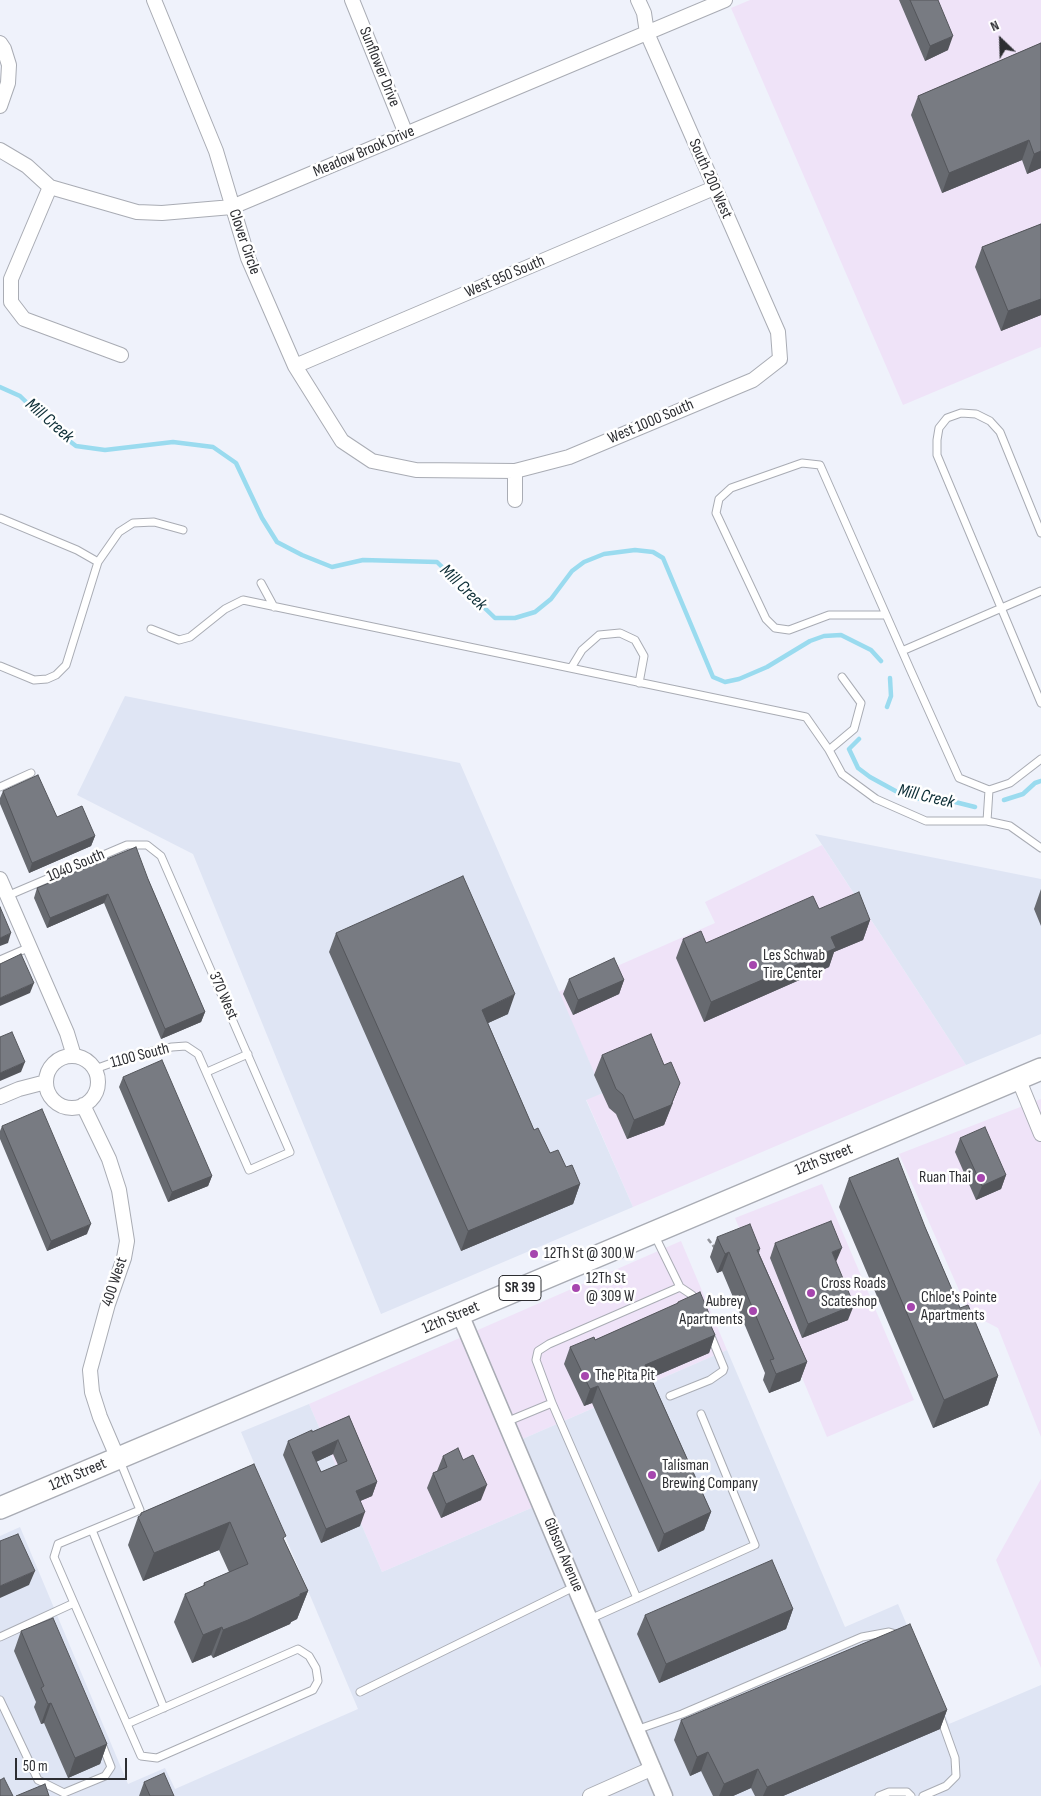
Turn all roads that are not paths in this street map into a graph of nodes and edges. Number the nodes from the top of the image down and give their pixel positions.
1 (154, 0) edge
2 (352, 0) edge
3 (638, 0) edge
4 (725, 0) edge
5 (647, 33) junction
6 (0, 43) edge
7 (0, 106) edge
8 (406, 134) junction
9 (0, 150) edge
10 (50, 187) junction
11 (714, 188) junction
12 (232, 207) junction
13 (121, 355) dead end
14 (780, 359) joint
15 (295, 366) junction
16 (372, 461) joint
17 (515, 471) junction
18 (515, 500) dead end
19 (0, 518) edge
20 (183, 530) dead end
21 (1041, 533) edge
22 (98, 562) junction
23 (261, 583) dead end
24 (1041, 591) edge
25 (274, 607) junction
26 (1001, 608) junction
27 (886, 615) junction
28 (151, 629) dead end
29 (902, 650) junction
30 (0, 666) edge
31 (571, 668) junction
32 (842, 677) dead end
33 (639, 682) junction
34 (1041, 703) edge
35 (829, 750) junction
36 (1041, 759) edge
37 (31, 773) dead end
38 (0, 787) edge
39 (989, 790) junction
40 (987, 822) junction
41 (147, 845) joint
42 (1041, 848) edge
43 (0, 879) edge
44 (8, 896) junction
45 (30, 947) junction
46 (0, 960) edge
47 (248, 1054) junction
48 (74, 1056) junction
49 (95, 1069) junction
50 (1041, 1069) edge
51 (206, 1072) junction
52 (1018, 1078) junction
53 (46, 1082) junction
54 (0, 1097) edge
55 (83, 1105) junction
56 (1041, 1134) edge
57 (653, 1232) junction
58 (680, 1287) junction
59 (700, 1310) edge
60 (460, 1314) junction
61 (706, 1326) edge
62 (670, 1396) dead end
63 (552, 1403) junction
64 (701, 1414) dead end
65 (506, 1422) junction
66 (118, 1459) junction
67 (0, 1508) edge
68 (92, 1530) junction
69 (576, 1586) junction
70 (637, 1598) junction
71 (74, 1602) junction
72 (47, 1615) junction
73 (590, 1619) junction
74 (50, 1624) edge
75 (0, 1637) edge
76 (906, 1637) edge
77 (360, 1692) dead end
78 (0, 1700) edge
79 (936, 1706) edge
80 (164, 1708) junction
81 (127, 1724) junction
82 (636, 1730) junction
83 (100, 1740) edge
84 (653, 1768) junction
85 (590, 1796) edge
86 (664, 1796) edge
87 (878, 1796) edge
88 (911, 1796) edge
89 (923, 1796) edge

1 - 12 street, Clover Circle
2 - 8 street, Sunflower Drive
3 - 5 street, South 200 West
4 - 5 street, Meadow Brook Drive
5 - 8 street, Meadow Brook Drive
5 - 11 street, South 200 West
6 - 7 street
8 - 12 street, Meadow Brook Drive
9 - 10 street, Meadow Brook Drive
10 - 12 street, Meadow Brook Drive
10 - 13 street
11 - 14 street, South 200 West
11 - 15 street, West 950 South
12 - 15 street, Clover Circle
14 - 17 street, West 1000 South
15 - 16 street, Clover Circle
16 - 17 street, West 1000 South
17 - 18 street
19 - 22 lane
20 - 22 lane
21 - 26 lane
22 - 30 lane
23 - 25 lane
24 - 26 lane
25 - 28 lane
25 - 31 lane
26 - 29 lane
26 - 34 lane
27 - 27 lane
27 - 29 lane
29 - 39 lane
31 - 33 lane
31 - 33 lane
32 - 35 lane
33 - 35 lane
35 - 40 lane
36 - 39 lane
37 - 38 lane
39 - 40 lane
40 - 42 lane
41 - 44 lane, 1040 South
41 - 47 lane, 370 West
43 - 44 street
44 - 45 street
45 - 46 lane
45 - 48 street
47 - 51 lane
47 - 51 lane, 370 West
48 - 49 street
48 - 53 street
49 - 51 lane, 1100 South
49 - 55 street
50 - 52 main road, 12th Street / SR 39
52 - 56 street
52 - 57 main road, 12th Street / SR 39
53 - 54 street
53 - 55 street
55 - 66 street, 400 West
57 - 58 lane
57 - 60 main road, 12th Street / SR 39
58 - 59 lane
58 - 63 lane
60 - 65 street, Gibson Avenue
60 - 66 main road, 12th Street / SR 39
61 - 62 lane
63 - 65 lane
63 - 70 lane
64 - 70 lane
65 - 69 street, Gibson Avenue
66 - 67 main road, 12th Street / SR 39
66 - 68 lane
68 - 71 lane
68 - 80 lane
69 - 73 street, Gibson Avenue
69 - 77 lane
70 - 73 lane
71 - 72 lane
71 - 81 lane
72 - 74 lane
72 - 75 lane
73 - 82 street, Gibson Avenue
76 - 82 lane
78 - 83 lane
79 - 89 lane
80 - 81 lane
80 - 81 lane
82 - 84 street, Gibson Avenue
84 - 85 street
84 - 86 street, Gibson Avenue
87 - 88 lane

